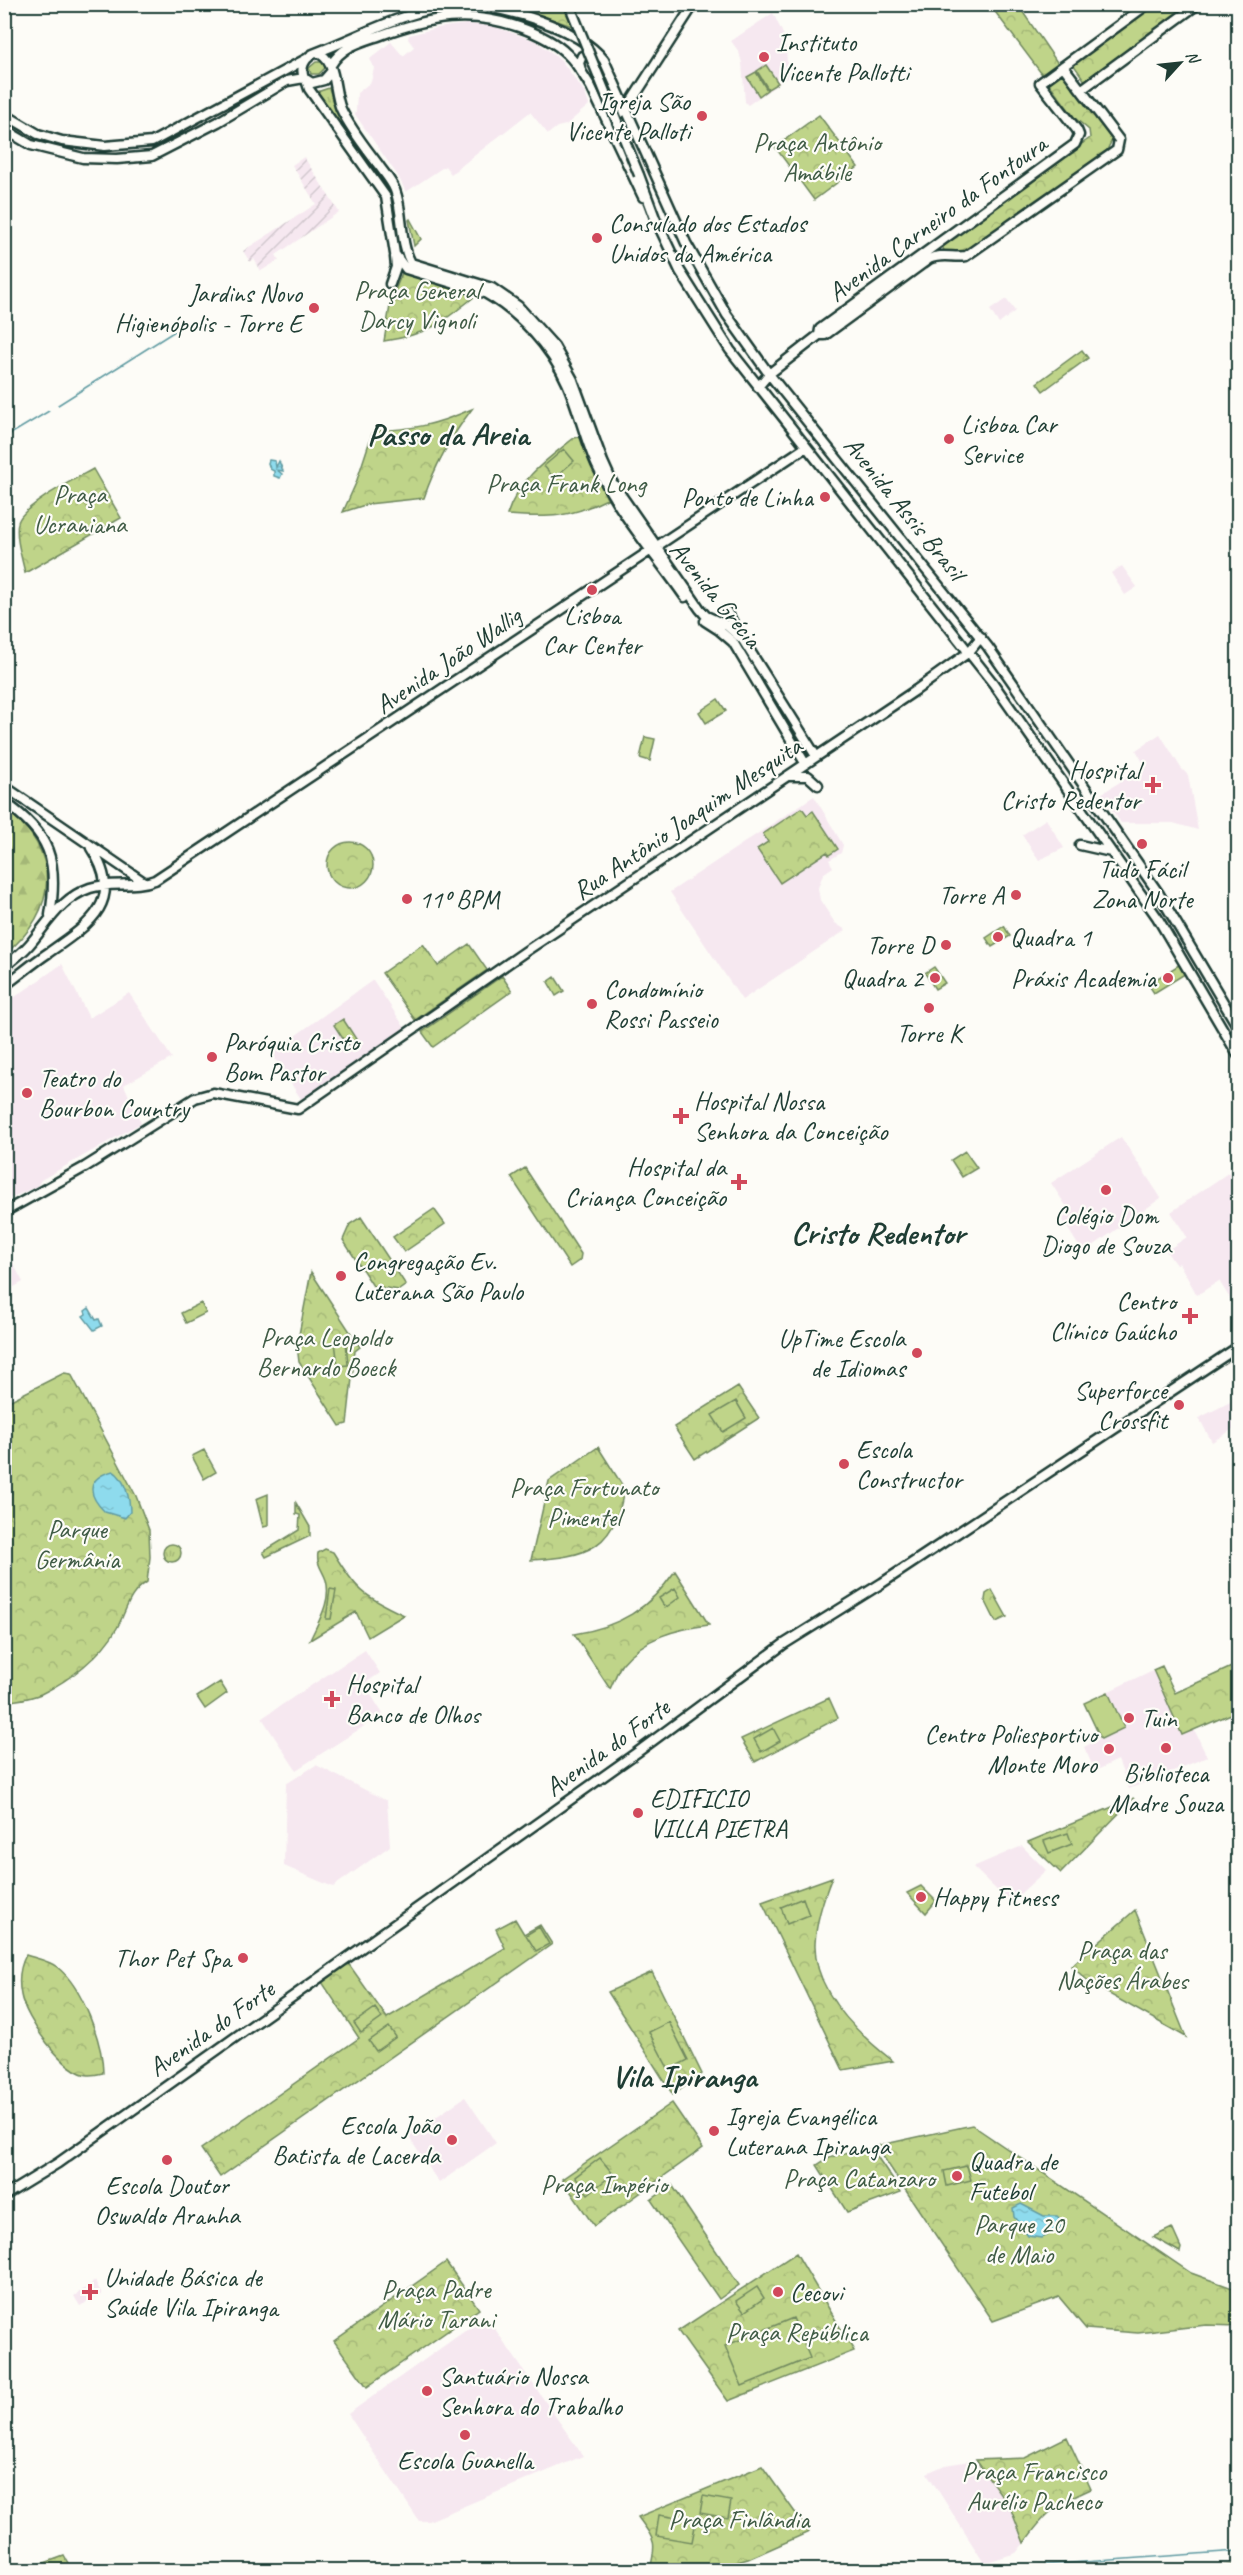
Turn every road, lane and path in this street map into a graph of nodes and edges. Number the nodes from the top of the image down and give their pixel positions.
1 (465, 4) edge
2 (569, 4) edge
3 (694, 4) edge
4 (1148, 4) edge
5 (1198, 4) edge
6 (313, 55) junction
7 (600, 55) junction
8 (1063, 66) junction
9 (331, 68) junction
10 (581, 70) junction
11 (305, 79) junction
12 (1081, 90) junction
13 (600, 108) junction
14 (627, 108) junction
15 (4, 114) edge
16 (4, 129) edge
17 (152, 142) junction
18 (159, 154) junction
19 (655, 218) junction
20 (395, 254) junction
21 (390, 284) dead end
22 (819, 335) junction
23 (769, 374) junction
24 (758, 387) junction
25 (806, 447) junction
26 (654, 547) junction
27 (727, 612) dead end
28 (981, 637) junction
29 (743, 640) junction
30 (969, 652) junction
31 (816, 756) junction
32 (805, 763) junction
33 (784, 777) junction
34 (818, 785) dead end
35 (4, 786) edge
36 (4, 801) edge
37 (1080, 846) dead end
38 (92, 848) junction
39 (1111, 852) junction
40 (147, 883) junction
41 (106, 884) junction
42 (89, 888) junction
43 (101, 906) junction
44 (50, 915) junction
45 (4, 967) edge
46 (4, 986) edge
47 (1239, 1027) edge
48 (1239, 1055) edge
49 (5, 1211) edge
50 (1239, 1347) edge
51 (7, 2195) edge

1 - 6 main road
1 - 7 main road
2 - 19 main road, Avenida Assis Brasil, bridge
3 - 14 main road
4 - 8 main road
5 - 12 main road
6 - 9 main road
6 - 11 main road
6 - 17 main road
7 - 10 main road
7 - 14 main road, Avenida Assis Brasil
8 - 12 main road
8 - 22 main road, Avenida Carneiro da Fontoura
9 - 10 main road, Avenida Assis Brasil
9 - 11 main road
9 - 26 main road, Avenida Grécia
10 - 13 main road, Avenida Assis Brasil
11 - 18 main road
11 - 20 main road
12 - 22 main road, Avenida Carneiro da Fontoura
13 - 14 main road
13 - 19 main road, Avenida Assis Brasil
14 - 23 main road, Avenida Assis Brasil
15 - 17 main road
16 - 18 main road
17 - 18 main road
19 - 24 main road, Avenida Assis Brasil
20 - 21 main road
20 - 26 main road, Avenida Grécia
22 - 23 main road, Avenida Carneiro da Fontoura
23 - 24 main road, Avenida Carneiro da Fontoura
23 - 28 main road, Avenida Assis Brasil
24 - 25 main road, Avenida Assis Brasil
25 - 26 main road, Avenida João Wallig
25 - 30 main road, Avenida Assis Brasil
26 - 29 main road, Avenida Grécia
26 - 32 main road, Avenida Grécia
26 - 40 main road, Avenida João Wallig
27 - 29 main road
28 - 30 main road, Rua Antônio Joaquim Mesquita
28 - 47 main road, Avenida Assis Brasil
29 - 31 main road, Avenida Grécia
30 - 31 main road, Rua Antônio Joaquim Mesquita
30 - 39 main road, Avenida Assis Brasil
31 - 32 main road, Rua Antônio Joaquim Mesquita
32 - 33 main road, Rua Antônio Joaquim Mesquita
33 - 34 main road
33 - 49 main road, Rua Antônio Joaquim Mesquita
35 - 38 main road
36 - 44 main road
37 - 39 main road
38 - 40 main road
38 - 41 main road
39 - 48 main road, Avenida Assis Brasil
40 - 41 main road
41 - 42 main road
41 - 43 main road
42 - 43 main road
42 - 44 main road
43 - 46 main road
44 - 45 main road
50 - 51 main road, Avenida do Forte

